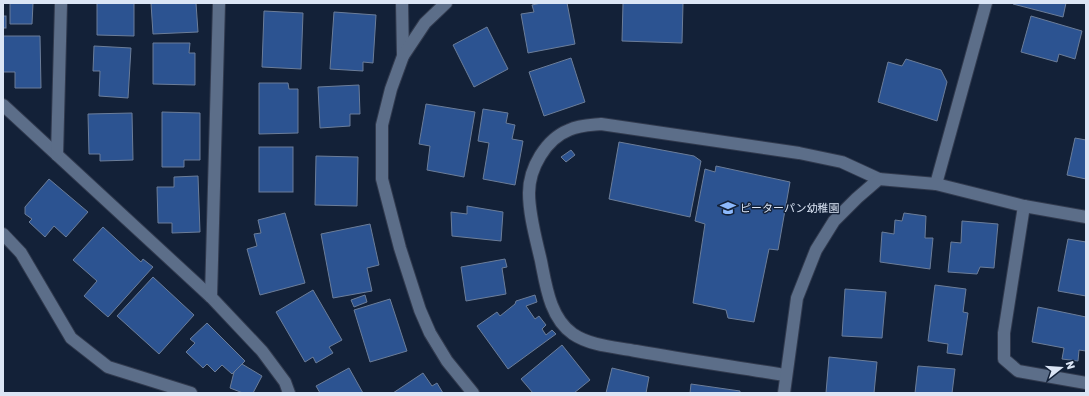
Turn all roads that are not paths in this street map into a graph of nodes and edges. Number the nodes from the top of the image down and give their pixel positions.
1 (61, 3) edge
2 (219, 3) edge
3 (402, 3) edge
4 (446, 3) edge
5 (986, 3) edge
6 (402, 56) junction
7 (3, 105) edge
8 (57, 155) junction
9 (879, 179) junction
10 (936, 184) junction
11 (1024, 206) junction
12 (1086, 217) edge
13 (3, 234) edge
14 (211, 297) junction
15 (785, 375) junction
16 (1086, 383) edge
17 (191, 393) edge
18 (289, 393) edge
19 (473, 393) edge
20 (784, 393) edge

1 - 8 street
2 - 14 street
3 - 6 street
4 - 6 street
5 - 10 street
6 - 19 street
7 - 8 street
8 - 14 street
9 - 10 street
9 - 15 street
9 - 15 street
10 - 11 street
11 - 12 street
11 - 16 street
13 - 17 street
14 - 18 street
15 - 20 street

